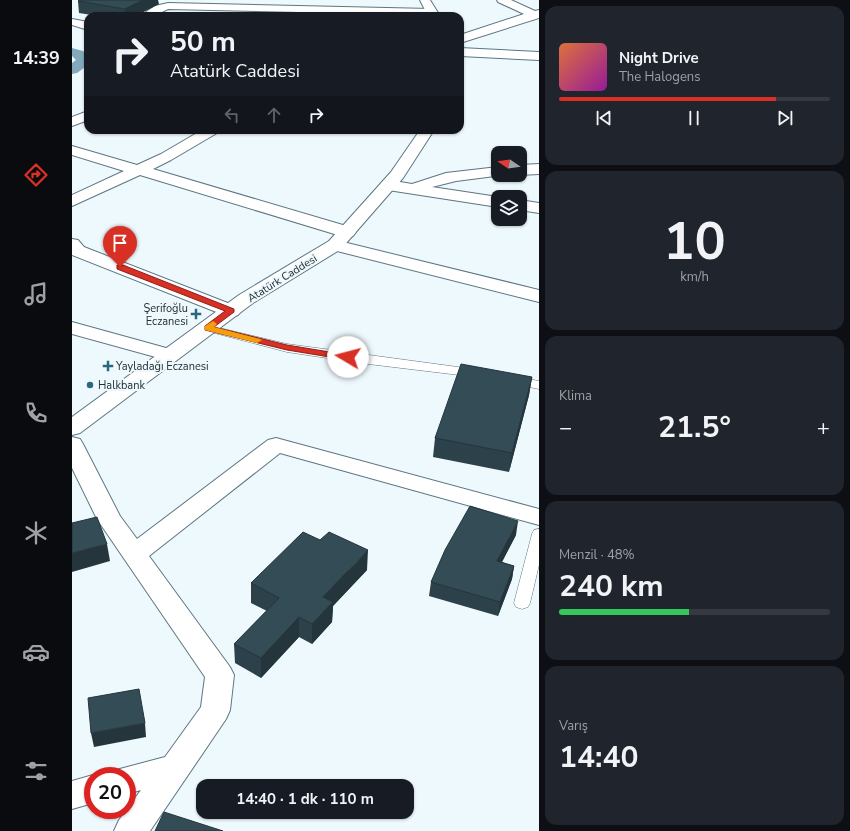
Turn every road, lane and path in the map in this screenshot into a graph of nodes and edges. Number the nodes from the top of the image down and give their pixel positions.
1 (424, 0) edge
2 (502, 0) edge
3 (152, 12) edge
4 (354, 12) edge
5 (432, 12) edge
6 (537, 14) edge
7 (72, 22) edge
8 (84, 25) edge
9 (464, 38) edge
10 (464, 52) edge
11 (539, 56) edge
12 (84, 117) edge
13 (72, 122) edge
14 (205, 134) edge
15 (425, 134) edge
16 (72, 150) edge
17 (539, 169) edge
18 (140, 170) junction
19 (527, 170) edge
20 (491, 173) edge
21 (388, 185) junction
22 (414, 189) junction
23 (72, 201) edge
24 (491, 201) edge
25 (527, 206) edge
26 (539, 208) edge
27 (347, 232) junction
28 (72, 244) edge
29 (335, 245) junction
30 (539, 296) edge
31 (231, 311) junction
32 (72, 328) edge
33 (207, 328) junction
34 (170, 356) junction
35 (488, 375) edge
36 (502, 378) edge
37 (539, 385) edge
38 (72, 428) edge
39 (72, 444) edge
40 (539, 517) edge
41 (539, 534) edge
42 (134, 554) junction
43 (522, 603) dead end
44 (174, 768) junction
45 (136, 778) edge
46 (84, 792) edge
47 (72, 795) edge
48 (131, 831) edge

1 - 5 street
2 - 6 street
3 - 4 street
6 - 9 street
7 - 8 street
10 - 11 street
12 - 13 street
14 - 18 street
15 - 21 street, Atatürk Caddesi
16 - 18 street
17 - 19 street
18 - 23 street
18 - 27 street
20 - 22 street
21 - 22 street
21 - 27 street, Atatürk Caddesi
22 - 24 street
25 - 26 street
27 - 29 street, Atatürk Caddesi
28 - 31 street
29 - 30 street
29 - 31 street, Atatürk Caddesi
31 - 33 street, Atatürk Caddesi
32 - 34 street
33 - 34 street, Atatürk Caddesi
33 - 35 lane
34 - 38 street, Atatürk Caddesi
36 - 37 lane
39 - 42 street
40 - 42 street
41 - 43 lane
42 - 44 street
44 - 45 street
44 - 48 street
46 - 47 street

